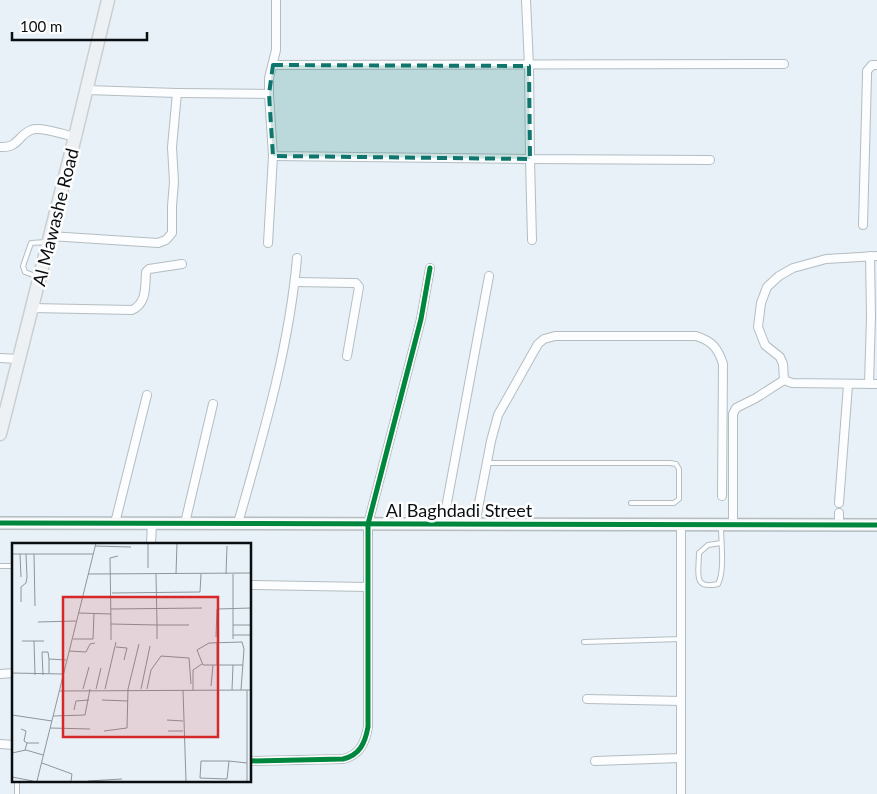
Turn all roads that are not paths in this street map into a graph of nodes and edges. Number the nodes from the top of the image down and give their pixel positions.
1 (108, 0) edge
2 (276, 0) edge
3 (526, 0) edge
4 (784, 64) dead end
5 (274, 65) junction
6 (877, 65) edge
7 (529, 66) junction
8 (86, 90) junction
9 (177, 93) junction
10 (269, 94) junction
11 (75, 137) junction
12 (0, 147) edge
13 (273, 156) junction
14 (530, 159) junction
15 (710, 160) dead end
16 (863, 224) dead end
17 (50, 239) junction
18 (532, 240) dead end
19 (268, 243) dead end
20 (874, 256) edge
21 (297, 258) dead end
22 (182, 264) dead end
23 (430, 268) dead end
24 (489, 276) dead end
25 (40, 277) junction
26 (295, 282) junction
27 (32, 308) junction
28 (347, 356) dead end
29 (0, 358) edge
30 (18, 359) junction
31 (784, 380) junction
32 (873, 384) edge
33 (848, 385) junction
34 (147, 395) dead end
35 (213, 404) dead end
36 (0, 434) edge
37 (486, 463) junction
38 (722, 496) dead end
39 (630, 502) dead end
40 (839, 503) dead end
41 (0, 516) edge
42 (5, 522) edge
43 (115, 523) junction
44 (152, 523) junction
45 (185, 523) junction
46 (238, 523) junction
47 (368, 524) junction
48 (443, 524) junction
49 (475, 524) junction
50 (681, 524) junction
51 (727, 525) junction
52 (877, 525) edge
53 (151, 543) edge
54 (722, 543) junction
55 (251, 585) edge
56 (367, 587) junction
57 (681, 639) junction
58 (584, 642) dead end
59 (587, 699) dead end
60 (681, 701) junction
61 (680, 758) junction
62 (595, 761) dead end
63 (251, 762) edge
64 (681, 794) edge

1 - 8 main road, Al Mawashe Road
2 - 5 street
3 - 7 street
4 - 7 street
5 - 7 street
5 - 10 street
6 - 16 street
7 - 14 street
8 - 9 street
8 - 11 main road, Al Mawashe Road
9 - 10 street
9 - 17 street
10 - 13 street
11 - 12 street
11 - 17 main road, Al Mawashe Road
13 - 14 street
13 - 19 street
14 - 15 street
14 - 18 street
17 - 25 main road, Al Mawashe Road
17 - 25 lane
20 - 31 street
20 - 32 street
21 - 26 street
22 - 27 street
23 - 47 street
24 - 48 street
25 - 27 main road, Al Mawashe Road
26 - 28 street
26 - 46 street
27 - 30 main road, Al Mawashe Road
29 - 30 street
30 - 36 main road, Al Mawashe Road
31 - 33 street
31 - 51 street
32 - 33 street
33 - 40 street
34 - 43 street
35 - 45 street
37 - 38 street
37 - 39 lane
37 - 49 street
41 - 42 street, Al Baghdadi Street
42 - 43 street, Al Baghdadi Street
43 - 44 street, Al Baghdadi Street
44 - 45 street, Al Baghdadi Street
44 - 53 street
45 - 46 street, Al Baghdadi Street
46 - 47 street, Al Baghdadi Street
47 - 48 street, Al Baghdadi Street
47 - 56 street
48 - 49 street, Al Baghdadi Street
49 - 50 street, Al Baghdadi Street
50 - 51 street, Al Baghdadi Street
50 - 57 street
51 - 52 street, Al Baghdadi Street
51 - 54 lane
54 - 54 lane
55 - 56 street
56 - 63 street
57 - 58 lane
57 - 60 street
59 - 60 street
60 - 61 street
61 - 62 street
61 - 64 street

